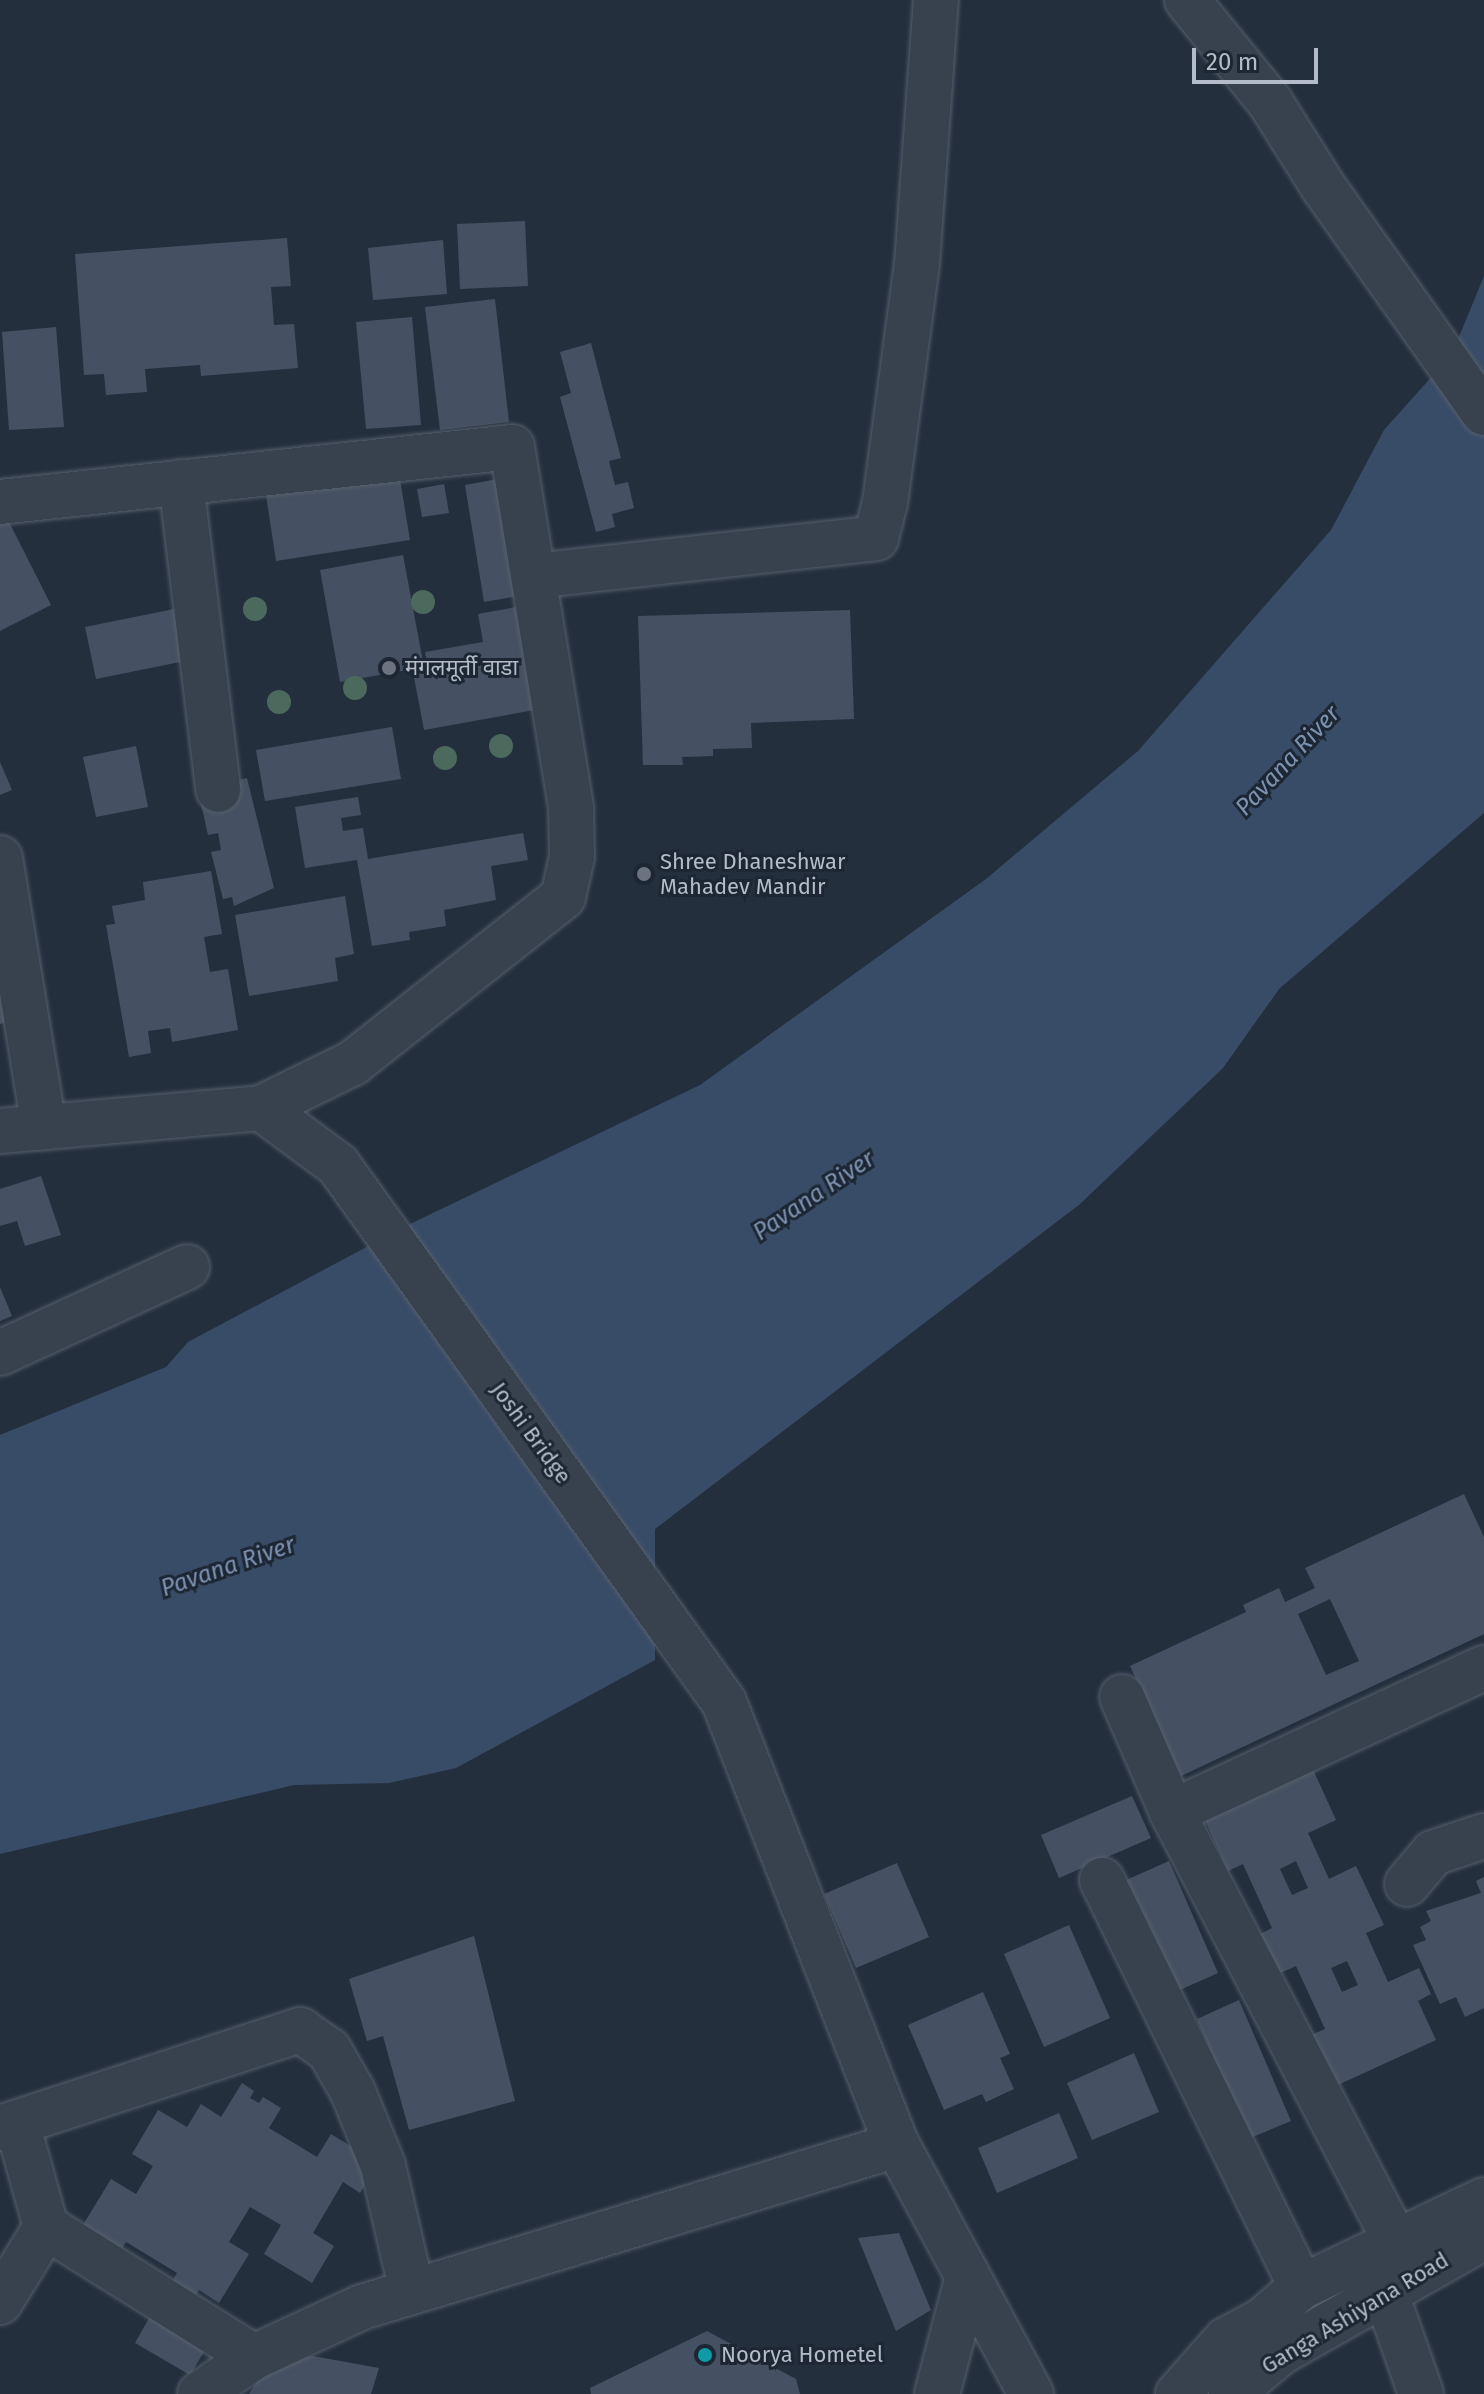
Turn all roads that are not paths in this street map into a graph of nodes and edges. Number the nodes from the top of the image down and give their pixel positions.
1 (936, 0) edge
2 (1187, 0) edge
3 (1484, 413) edge
4 (181, 482) junction
5 (0, 502) edge
6 (534, 576) junction
7 (218, 790) dead end
8 (0, 858) edge
9 (261, 1108) junction
10 (44, 1127) junction
11 (0, 1131) edge
12 (187, 1267) dead end
13 (0, 1353) edge
14 (1484, 1668) edge
15 (1122, 1697) dead end
16 (1172, 1812) junction
17 (1484, 1836) edge
18 (1102, 1880) dead end
19 (1407, 1884) dead end
20 (8, 2126) edge
21 (897, 2145) junction
22 (1484, 2200) edge
23 (46, 2227) junction
24 (1484, 2237) edge
25 (1396, 2242) junction
26 (968, 2277) junction
27 (1301, 2287) junction
28 (1385, 2291) junction
29 (412, 2292) junction
30 (0, 2302) edge
31 (254, 2357) junction
32 (200, 2394) edge
33 (937, 2394) edge
34 (1031, 2394) edge
35 (1178, 2394) edge
36 (1231, 2394) edge
37 (1421, 2394) edge

1 - 6 street
2 - 3 street
4 - 5 street
4 - 6 street
4 - 7 street
6 - 9 street
8 - 10 street
9 - 10 street
9 - 21 street, Joshi Bridge
10 - 11 street
12 - 13 street
14 - 16 street
15 - 16 street
16 - 25 street
17 - 19 street
18 - 27 street
20 - 23 street
20 - 29 street
21 - 26 street, Joshi Bridge
21 - 29 street
22 - 25 street
23 - 30 street
23 - 31 street
24 - 28 street, Ganga Ashiyana Road
25 - 27 street
26 - 33 street
26 - 34 street, Joshi Bridge
27 - 35 street
28 - 36 street, Ganga Ashiyana Road
28 - 37 street
29 - 31 street
31 - 32 street

